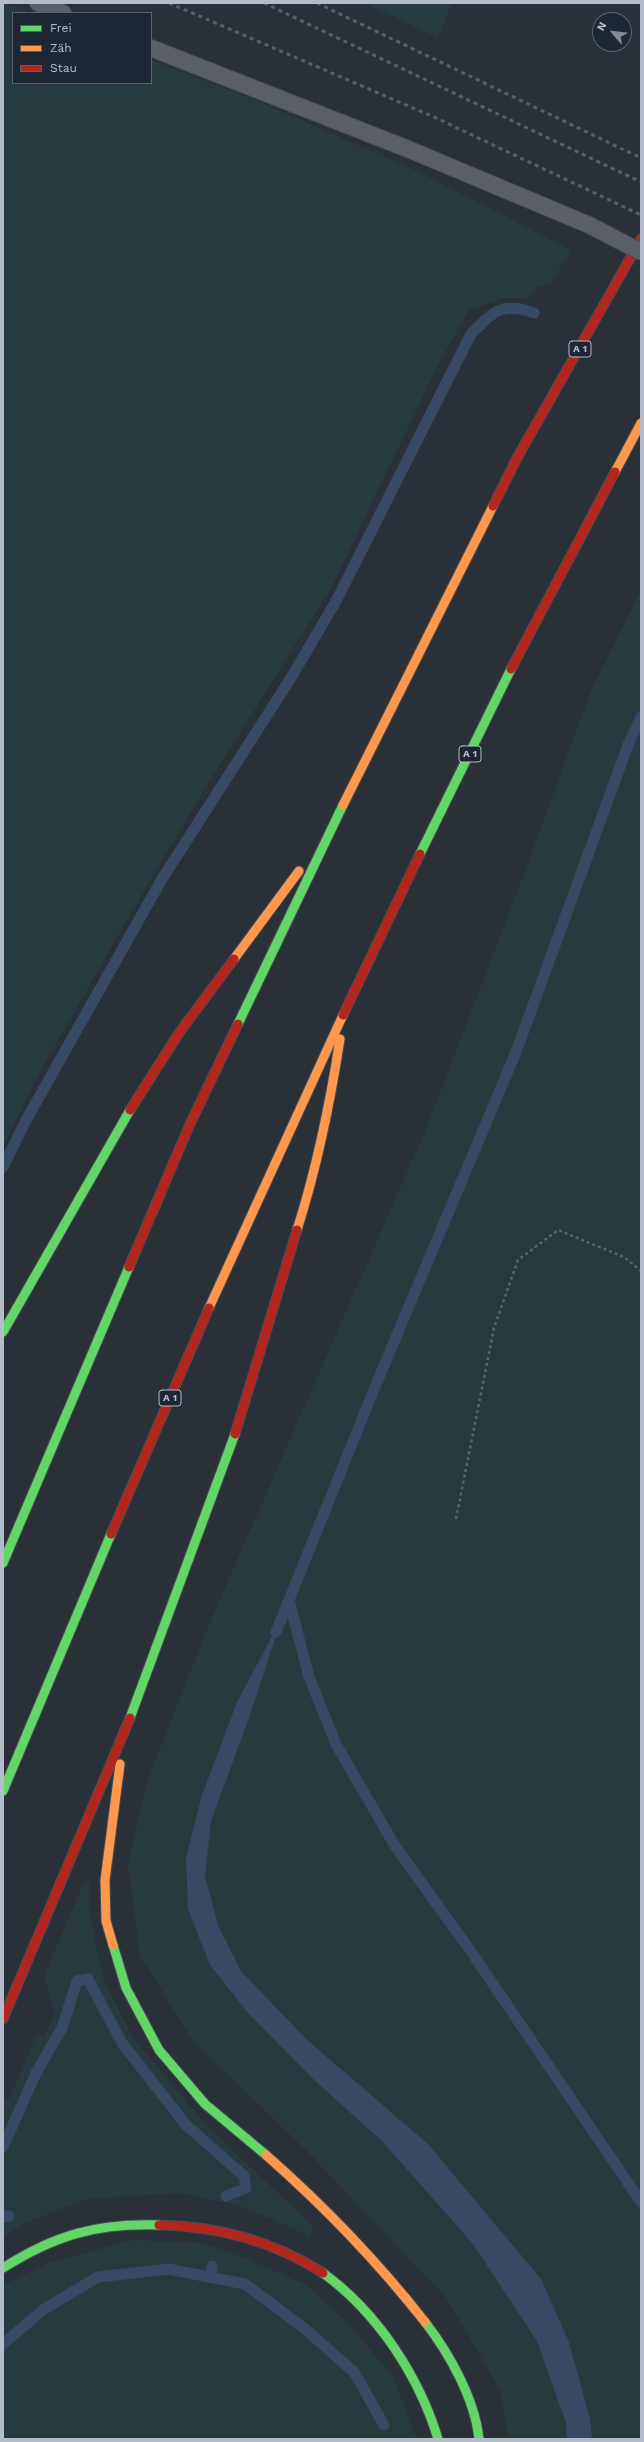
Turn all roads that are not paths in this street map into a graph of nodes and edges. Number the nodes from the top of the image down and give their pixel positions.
1 (38, 3) edge
2 (60, 12) edge
3 (152, 48) edge
4 (641, 239) edge
5 (641, 252) edge
6 (641, 423) edge
7 (330, 830) junction
8 (345, 1009) junction
9 (3, 1332) edge
10 (3, 1563) edge
11 (125, 1730) junction
12 (3, 1791) edge
13 (3, 2020) edge
14 (3, 2268) edge
15 (438, 2439) edge
16 (479, 2439) edge

1 - 2 lane
3 - 5 lane, bridge
4 - 7 highway, A 1
6 - 8 highway, A 1
7 - 9 highway
7 - 10 highway, A 1
8 - 11 highway
8 - 12 highway, A 1
11 - 13 highway
11 - 16 highway
14 - 15 highway

